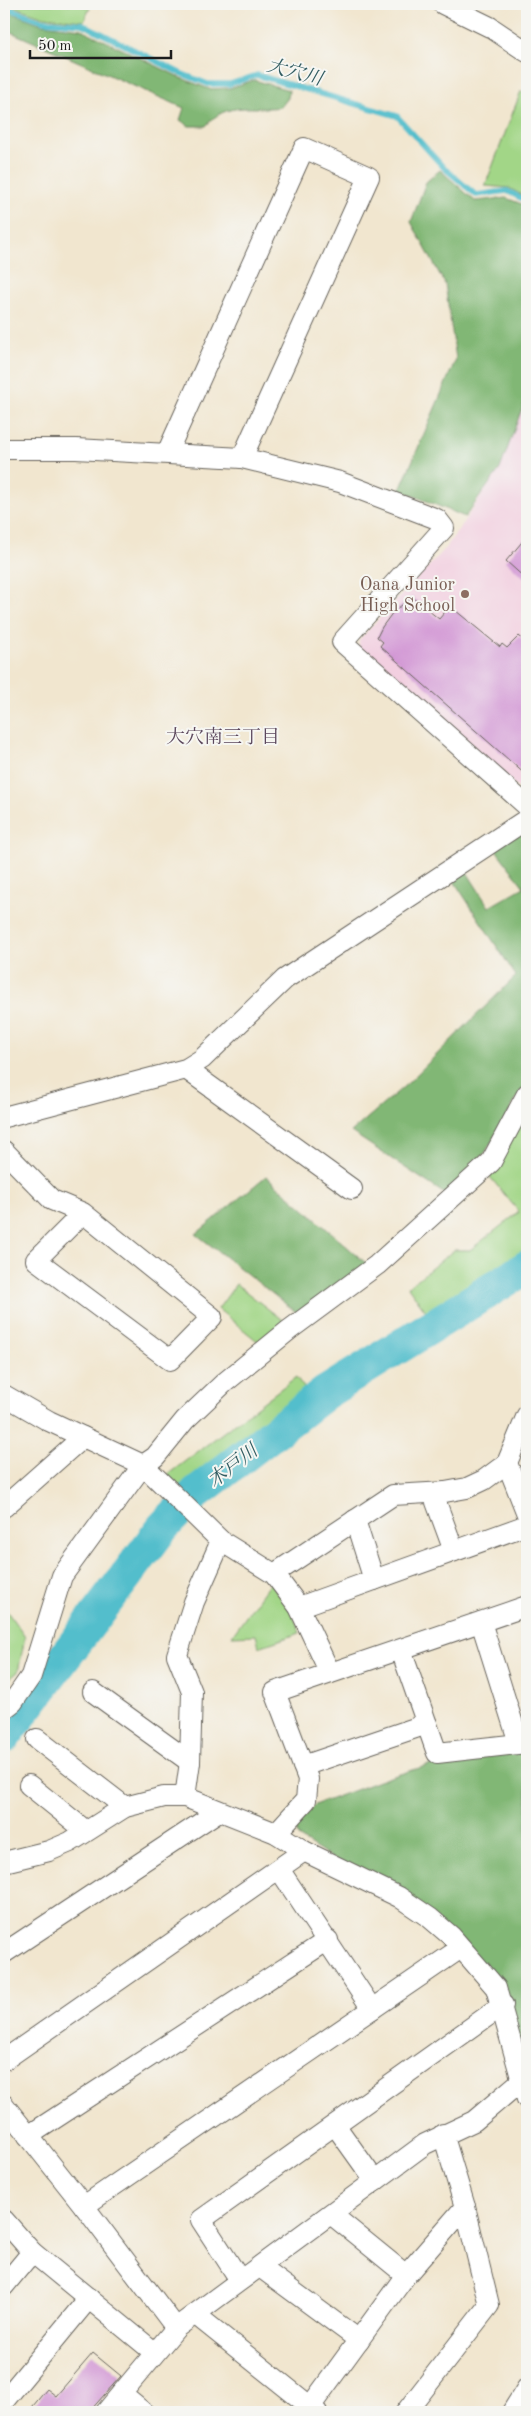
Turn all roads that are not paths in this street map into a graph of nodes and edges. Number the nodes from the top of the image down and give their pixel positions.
1 (443, 4) edge
2 (527, 52) edge
3 (4, 449) edge
4 (167, 452) junction
5 (242, 458) junction
6 (527, 806) edge
7 (527, 819) edge
8 (186, 1069) junction
9 (527, 1094) edge
10 (4, 1116) edge
11 (4, 1150) edge
12 (352, 1189) dead end
13 (83, 1213) junction
14 (4, 1395) edge
15 (527, 1416) edge
16 (84, 1437) junction
17 (507, 1462) junction
18 (143, 1465) junction
19 (436, 1502) dead end
20 (4, 1507) edge
21 (527, 1514) edge
22 (356, 1520) junction
23 (527, 1525) edge
24 (221, 1541) junction
25 (454, 1551) junction
26 (274, 1574) junction
27 (374, 1580) junction
28 (527, 1606) edge
29 (299, 1607) junction
30 (481, 1622) junction
31 (401, 1650) junction
32 (330, 1673) junction
33 (93, 1692) dead end
34 (4, 1709) edge
35 (427, 1724) junction
36 (37, 1739) dead end
37 (523, 1743) edge
38 (190, 1762) junction
39 (303, 1766) junction
40 (29, 1785) dead end
41 (185, 1797) junction
42 (125, 1807) junction
43 (219, 1811) junction
44 (86, 1831) junction
45 (276, 1834) junction
46 (304, 1851) junction
47 (5, 1859) edge
48 (280, 1869) junction
49 (328, 1940) junction
50 (461, 1948) junction
51 (4, 1953) edge
52 (503, 2006) junction
53 (372, 2009) junction
54 (4, 2060) edge
55 (524, 2077) edge
56 (527, 2099) edge
57 (4, 2105) edge
58 (335, 2125) junction
59 (444, 2134) junction
60 (28, 2136) junction
61 (375, 2181) junction
62 (84, 2206) junction
63 (465, 2207) junction
64 (331, 2214) junction
65 (4, 2220) edge
66 (32, 2252) junction
67 (260, 2267) junction
68 (406, 2275) junction
69 (240, 2280) junction
70 (4, 2286) edge
71 (89, 2298) junction
72 (196, 2315) junction
73 (176, 2328) junction
74 (359, 2340) junction
75 (154, 2352) junction
76 (526, 2393) edge
77 (121, 2394) junction
78 (4, 2401) edge
79 (313, 2410) edge
80 (106, 2412) edge
81 (143, 2412) edge
82 (406, 2412) edge
83 (512, 2412) edge

1 - 2 street
3 - 4 street
4 - 5 street
4 - 5 street
5 - 6 street
7 - 8 street
8 - 10 street
8 - 12 street
9 - 18 street
11 - 13 street
13 - 13 street
14 - 16 street
15 - 17 street
16 - 18 street
16 - 20 street
17 - 21 street
17 - 22 street
18 - 24 street
18 - 34 street
19 - 25 street
22 - 26 street
22 - 27 street
23 - 25 street
24 - 26 street
24 - 38 street
25 - 27 street
26 - 29 street
27 - 29 street
28 - 30 street
29 - 32 street
30 - 31 street
30 - 37 street
31 - 32 street
31 - 35 street
32 - 39 street
33 - 38 street
35 - 37 street
35 - 39 street
36 - 42 street
38 - 41 street
39 - 45 street
40 - 44 street
41 - 42 street
41 - 43 street
42 - 44 street
43 - 45 street
43 - 51 street
44 - 47 street
45 - 46 street
46 - 48 street
46 - 50 street
48 - 49 street
48 - 54 street
49 - 53 street
49 - 60 street
50 - 52 street
50 - 53 street
52 - 55 street
52 - 58 street
53 - 62 street
55 - 56 street
55 - 59 street
57 - 60 street
58 - 61 street
58 - 69 street
59 - 61 street
59 - 63 street
60 - 62 street
61 - 64 street
62 - 73 street
63 - 68 street
63 - 82 street
64 - 67 street
64 - 68 street
65 - 66 street
66 - 70 street
66 - 71 street
67 - 69 street
67 - 74 street
68 - 74 street
69 - 72 street
71 - 75 street
71 - 78 street
72 - 73 street
72 - 79 street
73 - 75 street
74 - 79 street
75 - 77 street
76 - 83 street
77 - 80 street
77 - 81 street

